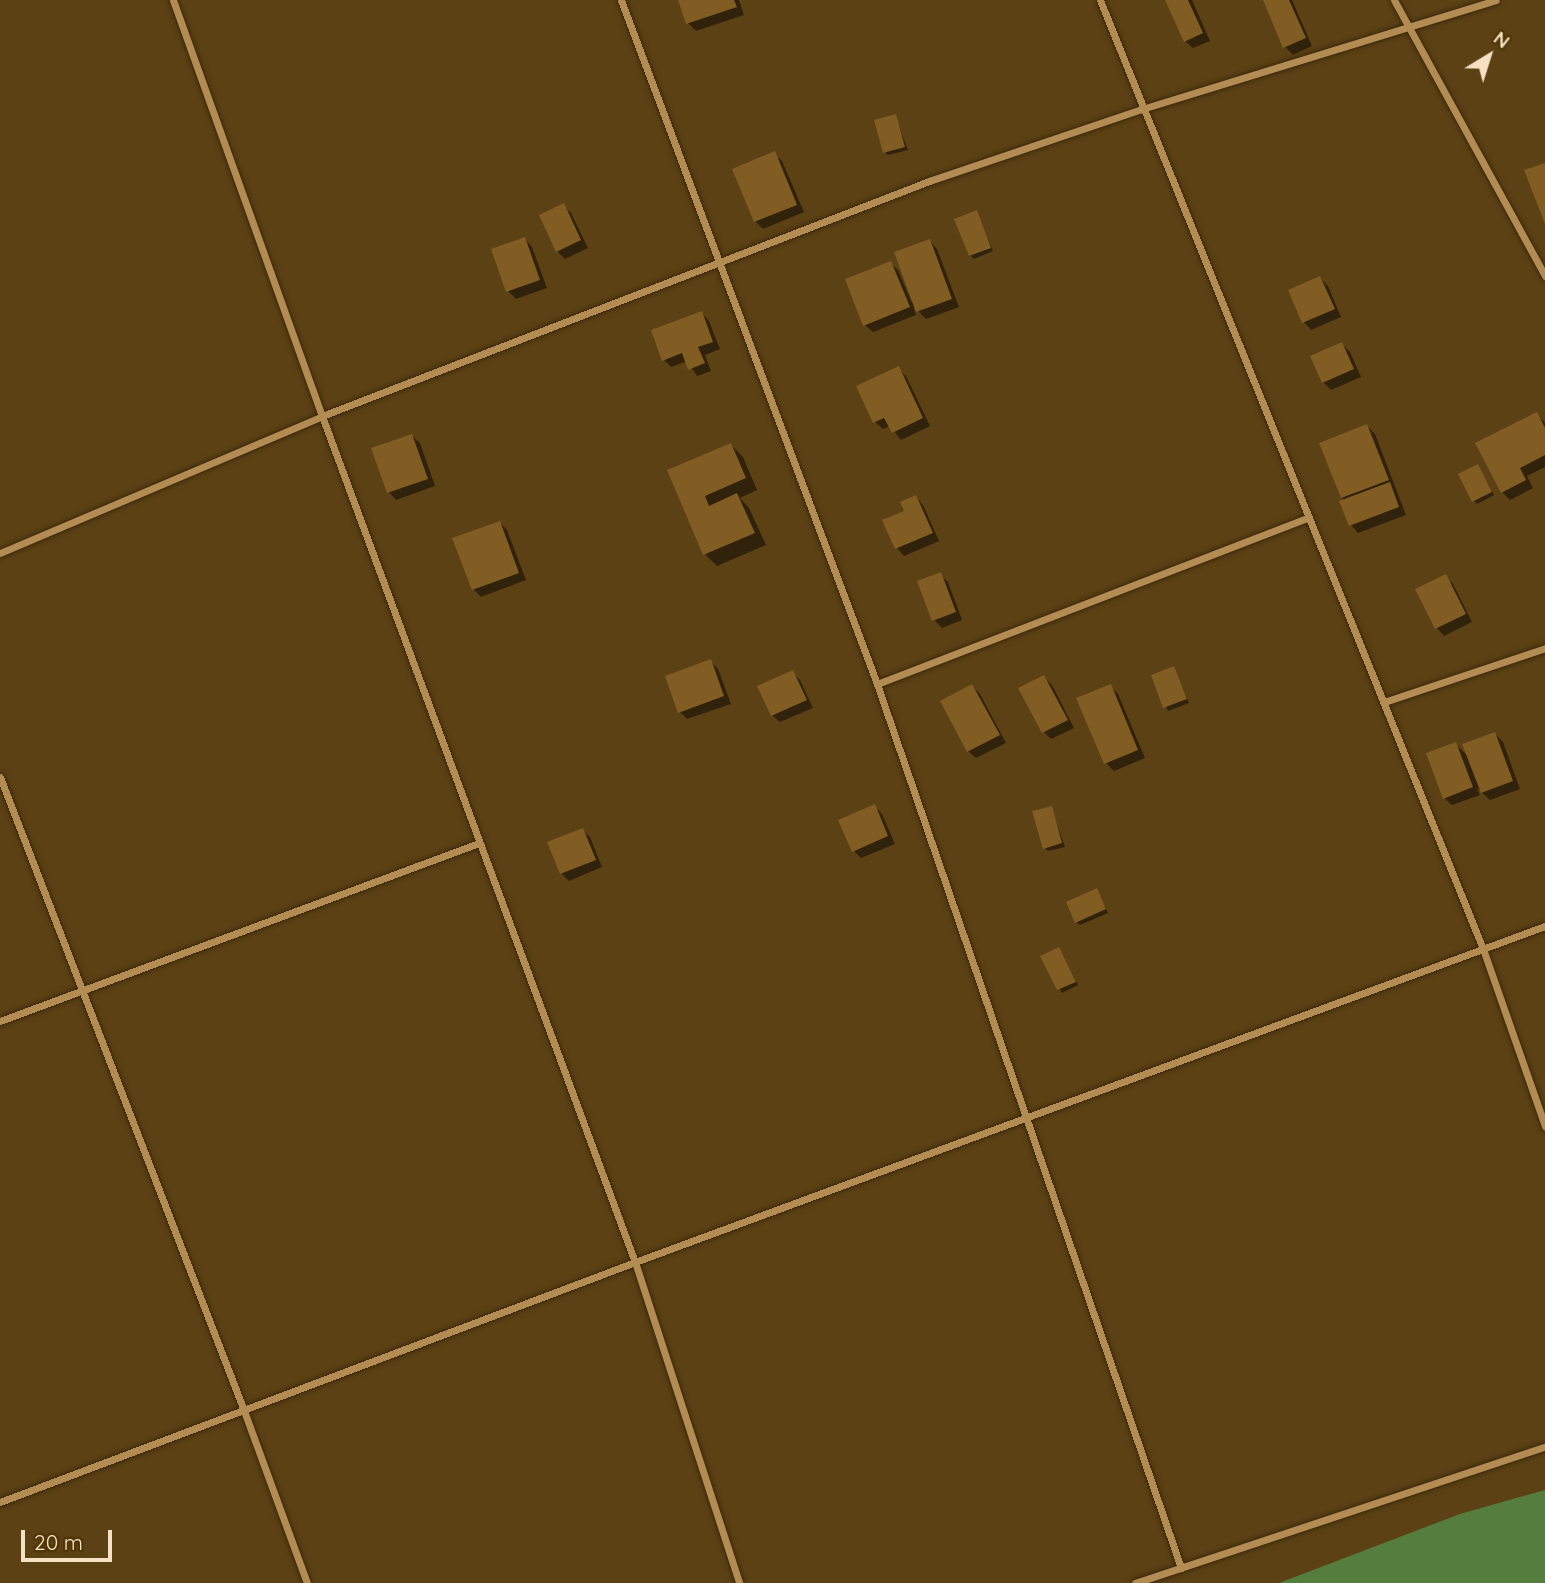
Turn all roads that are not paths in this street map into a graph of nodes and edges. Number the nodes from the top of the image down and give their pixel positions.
1 (173, 0) edge
2 (621, 0) edge
3 (1100, 0) edge
4 (1394, 0) edge
5 (1496, 0) edge
6 (1407, 26) junction
7 (1142, 109) junction
8 (717, 264) junction
9 (1545, 276) edge
10 (322, 416) junction
11 (1309, 517) junction
12 (0, 553) edge
13 (1545, 648) edge
14 (877, 684) junction
15 (1384, 702) junction
16 (0, 777) edge
17 (480, 842) junction
18 (1545, 926) edge
19 (1483, 949) junction
20 (82, 990) junction
21 (0, 1021) edge
22 (1026, 1117) junction
23 (1545, 1126) edge
24 (635, 1262) junction
25 (243, 1408) junction
26 (1545, 1447) edge
27 (0, 1502) edge
28 (1181, 1568) junction
29 (307, 1583) edge
30 (739, 1583) edge
31 (1135, 1583) edge

1 - 10 street
2 - 8 street
3 - 7 street
4 - 6 street
5 - 6 street
6 - 7 street
6 - 9 street
7 - 8 street
7 - 11 street
8 - 10 street
8 - 14 street
10 - 12 street
10 - 17 street
11 - 14 street
11 - 15 street
13 - 15 street
14 - 22 street
15 - 19 street
16 - 20 street
17 - 20 street
17 - 24 street
18 - 19 street
19 - 22 street
19 - 23 street
20 - 21 street
20 - 25 street
22 - 24 street
22 - 28 street
24 - 25 street
24 - 30 street
25 - 27 street
25 - 29 street
26 - 28 street
28 - 31 street

